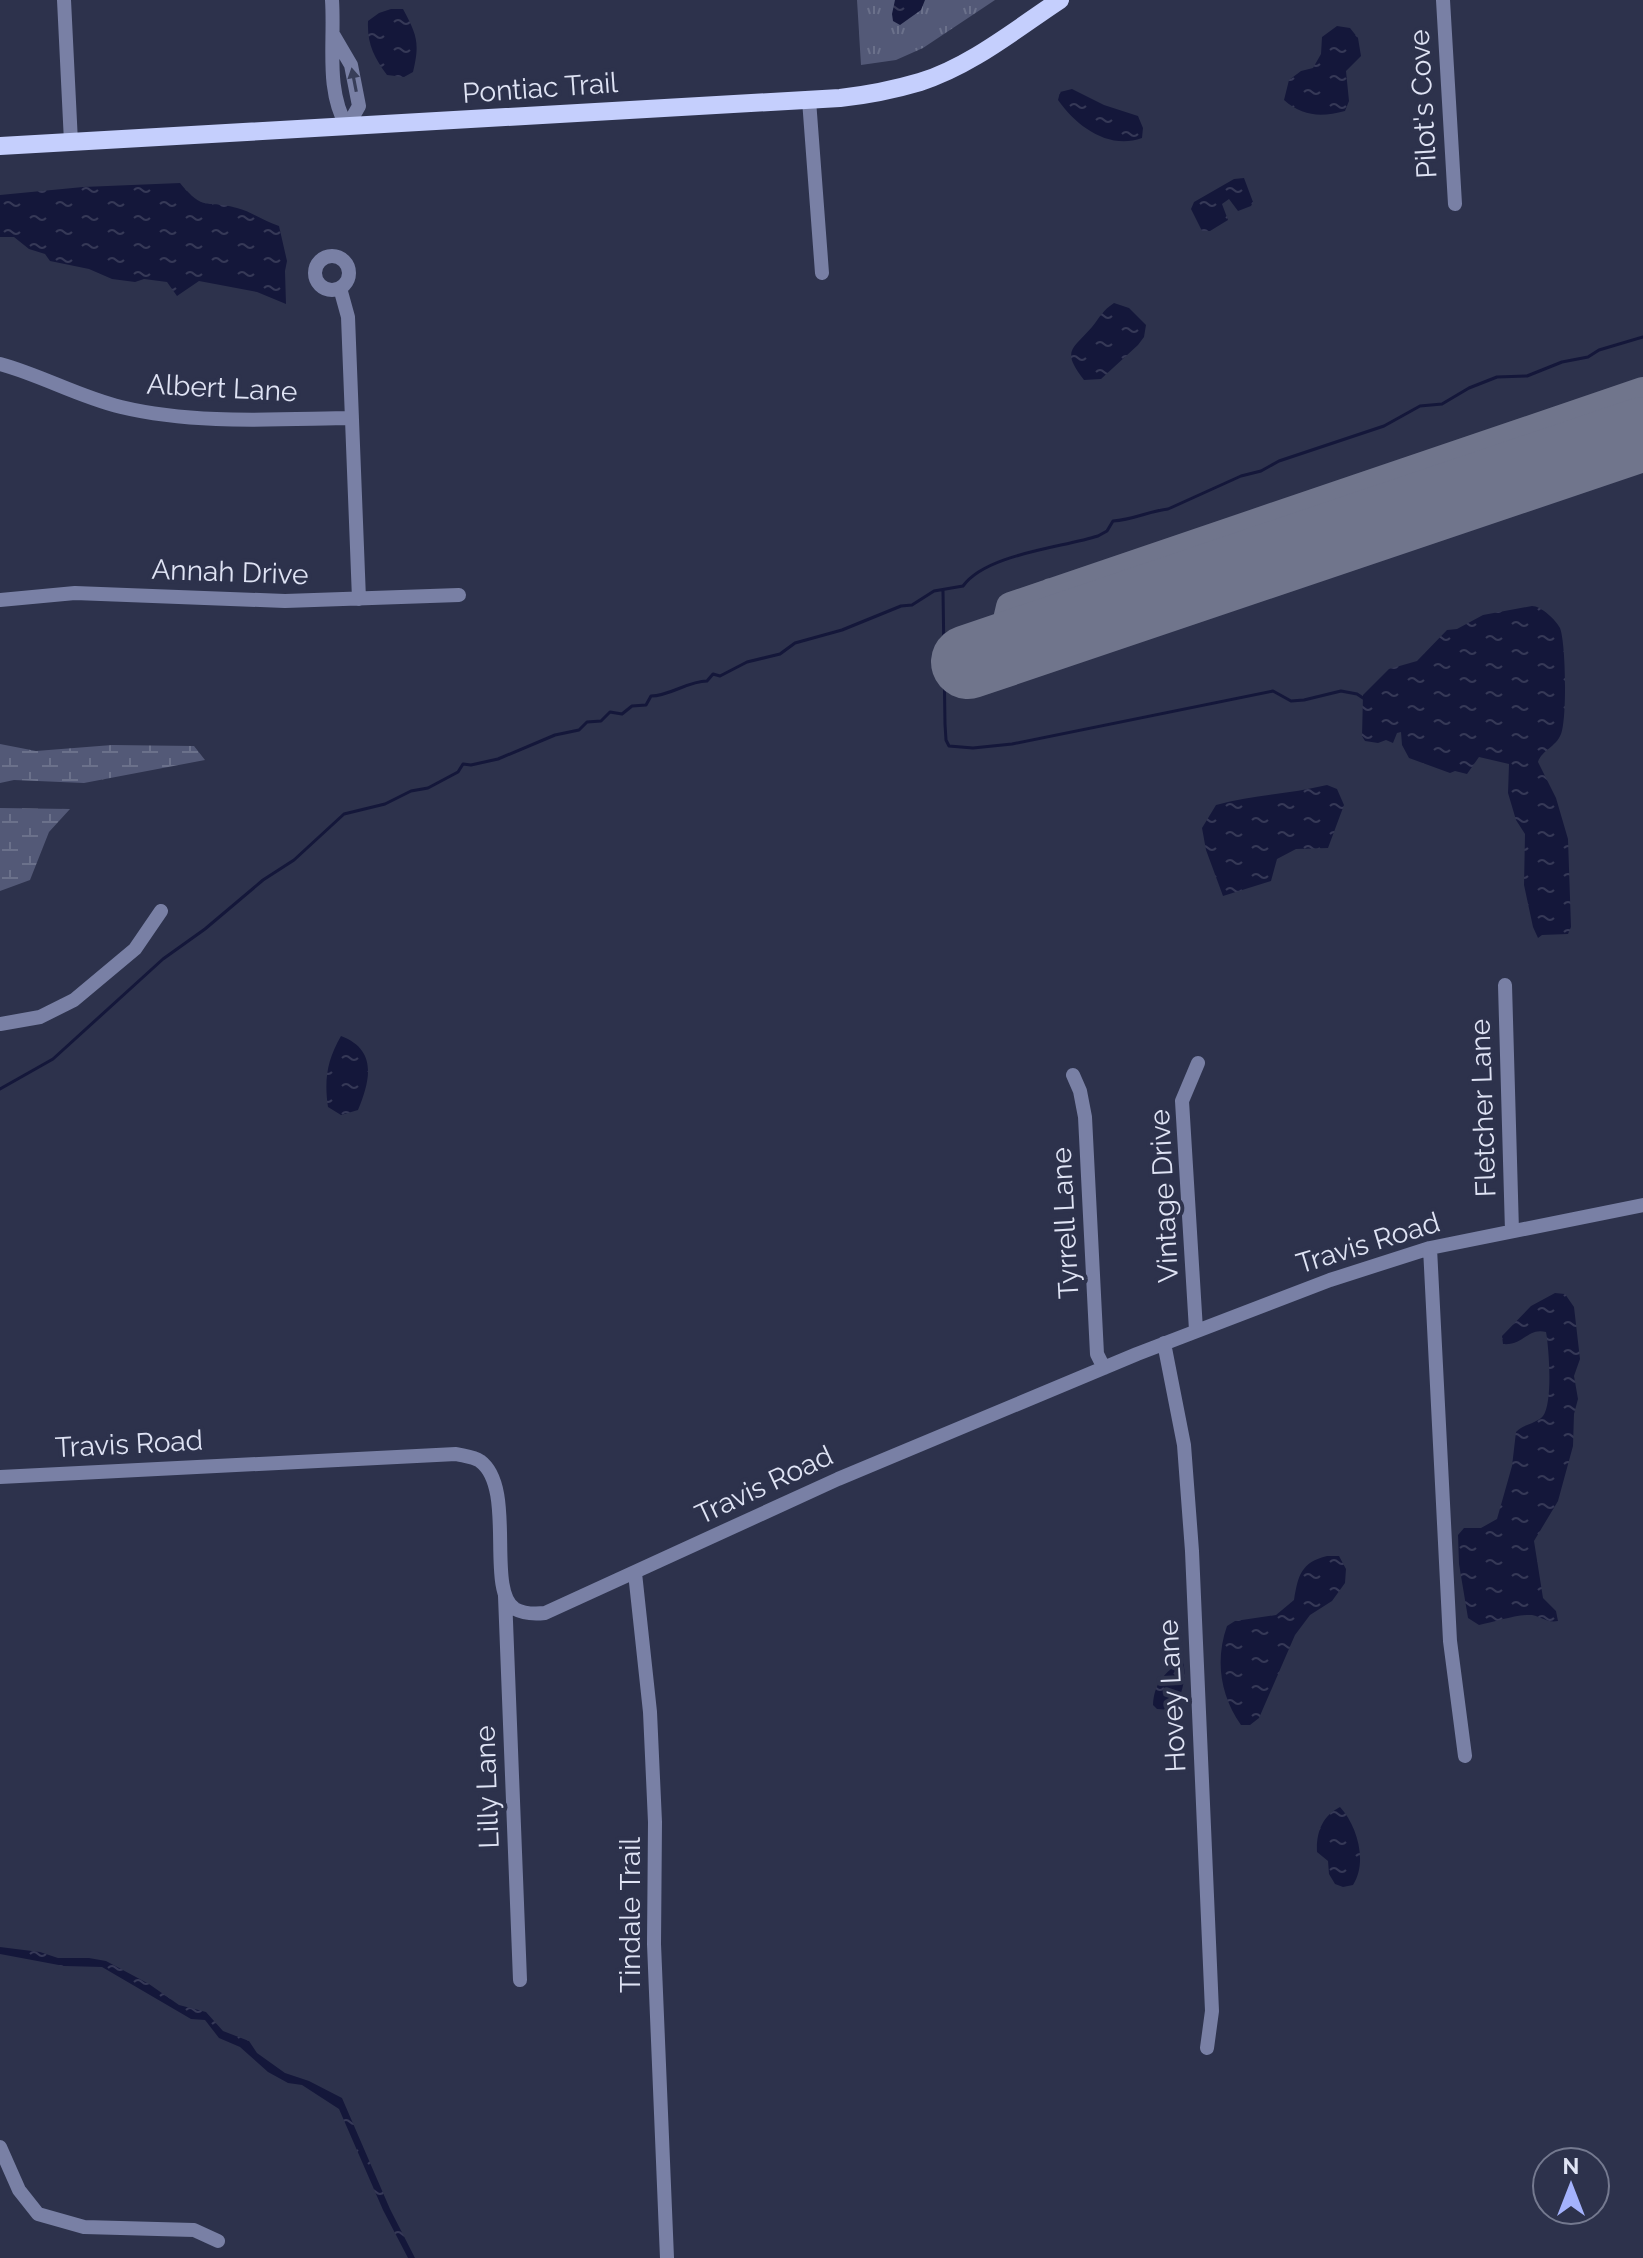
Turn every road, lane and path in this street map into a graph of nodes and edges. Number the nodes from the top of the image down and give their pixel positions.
1 (64, 0) edge
2 (332, 0) edge
3 (1060, 0) edge
4 (1443, 0) edge
5 (334, 36) junction
6 (809, 100) junction
7 (347, 127) junction
8 (71, 142) junction
9 (0, 146) edge
10 (1455, 204) dead end
11 (822, 273) dead end
12 (340, 288) dead end
13 (0, 364) edge
14 (352, 418) junction
15 (459, 595) dead end
16 (359, 599) junction
17 (0, 600) edge
18 (161, 911) dead end
19 (1505, 985) dead end
20 (0, 1024) edge
21 (1198, 1063) dead end
22 (1073, 1075) dead end
23 (1643, 1205) edge
24 (1512, 1231) junction
25 (1430, 1248) junction
26 (1196, 1330) junction
27 (1164, 1343) junction
28 (1104, 1368) junction
29 (0, 1477) edge
30 (635, 1573) junction
31 (505, 1592) junction
32 (1465, 1756) dead end
33 (520, 1980) dead end
34 (1207, 2048) dead end
35 (0, 2147) edge
36 (218, 2241) dead end
37 (667, 2258) edge

1 - 8 street
2 - 5 street
3 - 6 main road, Pontiac Trail
4 - 10 street, Pilot's Cove
5 - 7 street
7 -> 5 street
6 - 7 main road, Pontiac Trail
6 - 11 street
7 - 8 main road, Pontiac Trail
8 - 9 main road, Pontiac Trail
12 - 14 street
13 - 14 street, Albert Lane
14 - 16 street
15 - 16 street, Annah Drive
16 - 17 street, Annah Drive
18 - 20 street
19 - 24 street, Fletcher Lane
21 - 26 street, Vintage Drive
22 - 28 street, Tyrrell Lane
23 - 24 street, Travis Road
24 - 25 street, Travis Road
25 - 26 street, Travis Road
25 - 32 street
26 - 27 street, Travis Road
27 - 28 street, Travis Road
27 - 34 street, Hovey Lane
28 - 30 street, Travis Road
29 - 31 street, Travis Road
30 - 31 street, Travis Road
30 - 37 street, Tindale Trail
31 - 33 street, Lilly Lane
35 - 36 street

